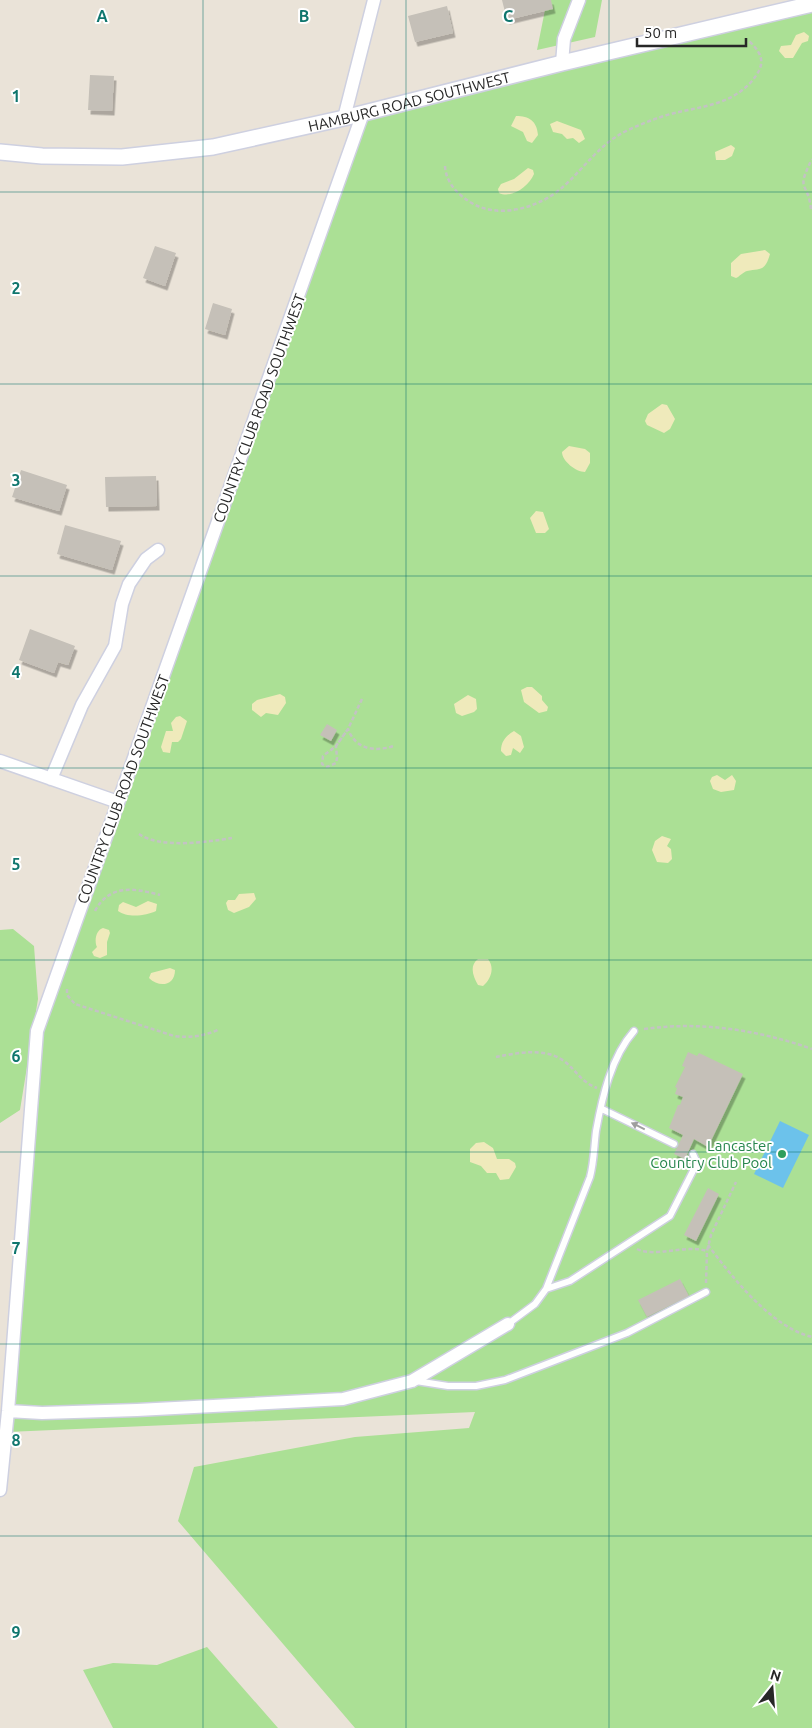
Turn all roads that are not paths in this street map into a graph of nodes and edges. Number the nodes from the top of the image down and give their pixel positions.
1 (374, 0) edge
2 (579, 0) edge
3 (812, 4) edge
4 (562, 63) junction
5 (364, 113) junction
6 (344, 118) junction
7 (0, 152) edge
8 (158, 550) dead end
9 (0, 761) edge
10 (51, 780) junction
11 (118, 802) junction
12 (634, 1031) road end
13 (602, 1109) junction
14 (674, 1144) dead end
15 (693, 1154) dead end
16 (546, 1289) junction
17 (706, 1292) road end
18 (508, 1324) joint
19 (412, 1381) junction
20 (8, 1410) junction
21 (0, 1490) edge

1 - 6 street
2 - 4 street
3 - 4 street, HAMBURG ROAD SOUTHWEST
4 - 5 street, HAMBURG ROAD SOUTHWEST
5 - 6 street, HAMBURG ROAD SOUTHWEST
5 - 11 street, COUNTRY CLUB ROAD SOUTHWEST
6 - 7 street, HAMBURG ROAD SOUTHWEST
8 - 10 street
9 - 10 street
10 - 11 street
11 - 20 street, COUNTRY CLUB ROAD SOUTHWEST
12 - 13 lane
14 -> 13 lane
13 - 16 lane
15 - 16 lane
16 - 18 lane
17 - 19 lane
18 - 19 street
19 - 20 street
20 - 21 street, COUNTRY CLUB ROAD SOUTHWEST

